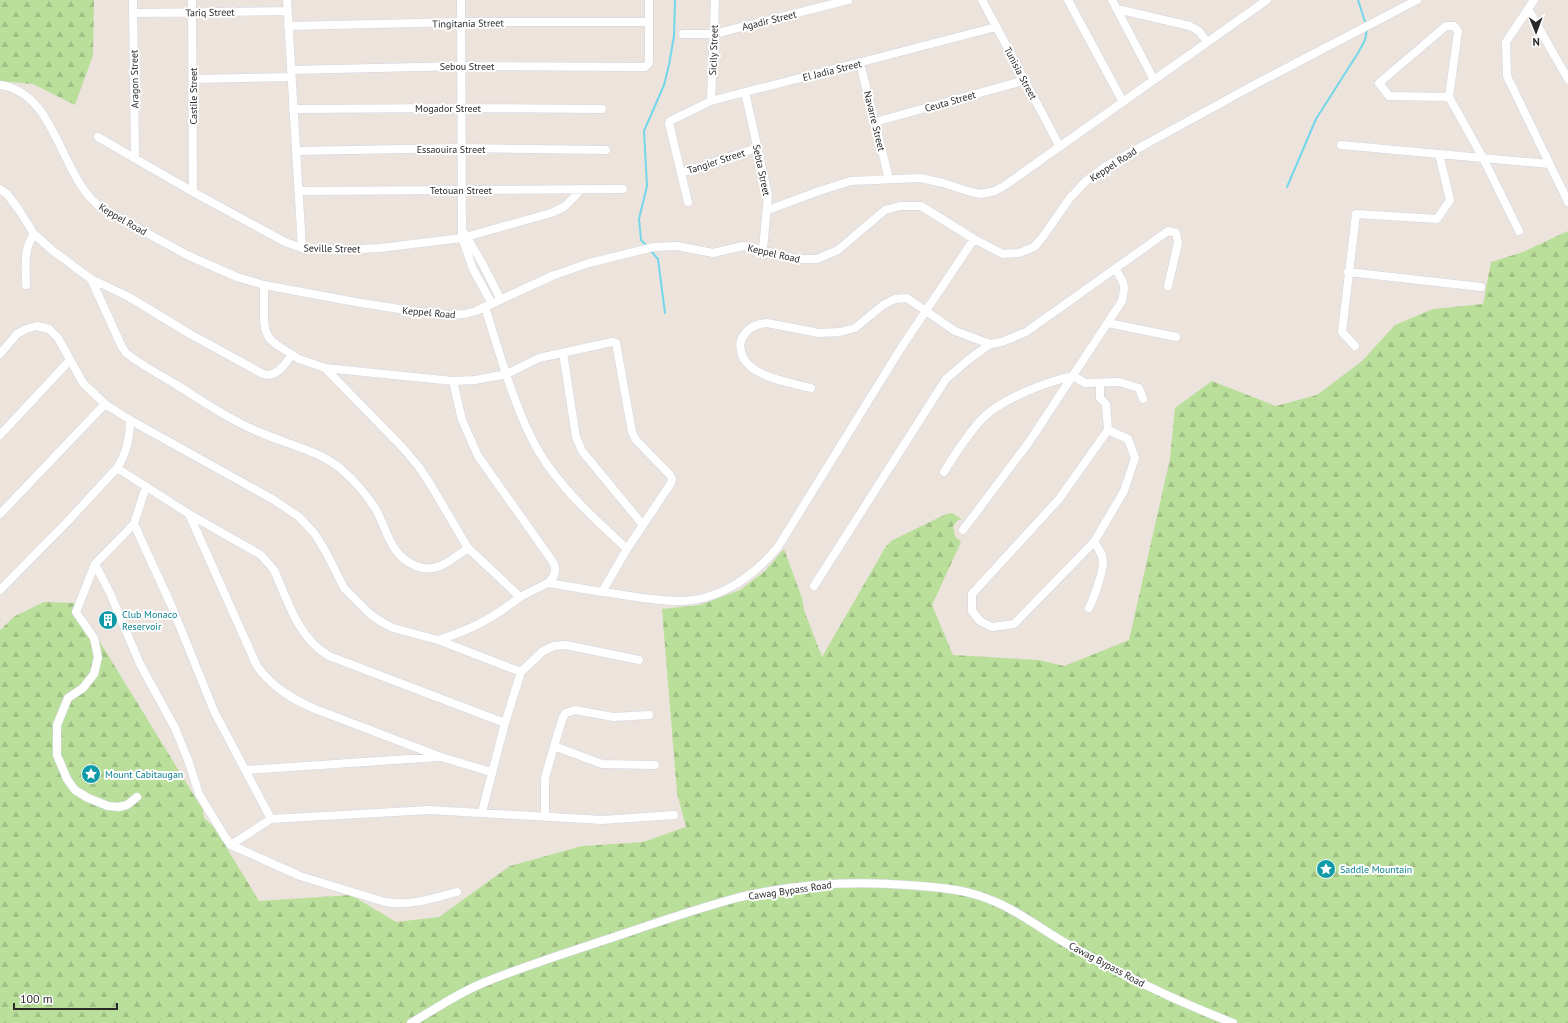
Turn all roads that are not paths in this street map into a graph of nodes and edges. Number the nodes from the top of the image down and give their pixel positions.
1 (133, 0) edge
2 (192, 0) edge
3 (287, 0) edge
4 (461, 0) edge
5 (649, 0) edge
6 (715, 0) edge
7 (848, 0) edge
8 (982, 0) edge
9 (1068, 0) edge
10 (1112, 0) edge
11 (1267, 0) edge
12 (1417, 0) edge
13 (1534, 0) edge
14 (1117, 9) junction
15 (1528, 9) junction
16 (287, 11) junction
17 (192, 12) junction
18 (133, 13) junction
19 (461, 22) junction
20 (649, 22) junction
21 (288, 26) junction
22 (996, 28) junction
23 (683, 34) dead end
24 (714, 34) junction
25 (1207, 42) junction
26 (860, 63) junction
27 (462, 66) junction
28 (291, 73) junction
29 (193, 79) junction
30 (1568, 79) edge
31 (1026, 80) junction
32 (1154, 80) junction
33 (0, 85) edge
34 (745, 92) junction
35 (1449, 97) junction
36 (711, 101) junction
37 (1123, 102) junction
38 (461, 108) junction
39 (293, 109) junction
40 (602, 109) dead end
41 (670, 120) joint
42 (875, 122) junction
43 (98, 137) dead end
44 (1341, 145) dead end
45 (1060, 146) junction
46 (461, 148) junction
47 (758, 148) junction
48 (606, 150) dead end
49 (296, 151) junction
50 (1439, 154) junction
51 (135, 158) junction
52 (1484, 158) junction
53 (1549, 164) junction
54 (681, 173) junction
55 (889, 179) junction
56 (0, 189) edge
57 (582, 189) junction
58 (623, 189) dead end
59 (462, 190) junction
60 (193, 192) junction
61 (299, 192) junction
62 (688, 202) dead end
63 (1568, 202) edge
64 (768, 210) junction
65 (1518, 231) dead end
66 (34, 234) junction
67 (464, 235) junction
68 (974, 239) junction
69 (302, 248) junction
70 (763, 249) junction
71 (1115, 269) junction
72 (1348, 272) junction
73 (91, 279) junction
74 (26, 285) dead end
75 (264, 285) junction
76 (1168, 286) dead end
77 (1481, 288) dead end
78 (501, 300) junction
79 (488, 306) junction
80 (926, 311) junction
81 (1108, 323) junction
82 (1176, 337) dead end
83 (990, 344) junction
84 (1355, 346) dead end
85 (563, 353) junction
86 (0, 354) edge
87 (292, 355) junction
88 (70, 360) junction
89 (325, 368) junction
90 (507, 374) junction
91 (1073, 376) junction
92 (453, 382) junction
93 (1100, 383) junction
94 (811, 388) dead end
95 (1143, 399) dead end
96 (104, 404) junction
97 (130, 420) junction
98 (1108, 430) junction
99 (0, 435) edge
100 (117, 468) junction
101 (944, 472) dead end
102 (146, 486) junction
103 (0, 514) edge
104 (189, 514) junction
105 (134, 524) junction
106 (643, 525) junction
107 (963, 530) dead end
108 (1094, 542) junction
109 (468, 548) junction
110 (627, 549) junction
111 (96, 564) junction
112 (548, 583) junction
113 (814, 586) dead end
114 (0, 590) edge
115 (602, 592) junction
116 (520, 597) junction
117 (1090, 608) dead end
118 (438, 640) junction
119 (640, 660) dead end
120 (521, 672) junction
121 (649, 715) dead end
122 (505, 723) junction
123 (554, 746) junction
124 (441, 757) junction
125 (655, 765) dead end
126 (246, 770) junction
127 (491, 772) junction
128 (138, 797) dead end
129 (482, 812) junction
130 (674, 815) dead end
131 (545, 818) junction
132 (271, 819) junction
133 (231, 845) junction
134 (456, 892) dead end
135 (411, 1023) edge
136 (1233, 1023) edge

1 - 18 street, Aragon Street
2 - 17 street, Castile Street
3 - 16 street
4 - 19 street
5 - 20 street
6 - 24 street, Sicily Street
7 - 24 street, Agadir Street
8 - 22 street, Tunisia Street
9 - 37 street
10 - 14 street
11 - 25 street
12 - 68 street, Keppel Road
13 - 15 street
14 - 25 street
14 - 32 street
15 - 30 street
15 - 53 street
16 - 17 street, Tariq Street
16 - 21 street
17 - 18 street, Tariq Street
17 - 29 street, Castile Street
18 - 51 street, Aragon Street
19 - 20 street, Tingitania Street
19 - 21 street, Tingitania Street
19 - 27 street
20 - 27 street, Sebou Street
21 - 28 street
22 - 26 street, El Jadia Street
22 - 31 street, Tunisia Street
23 - 24 street, Agadir Street
24 - 36 street, Sicily Street
25 - 32 street
26 - 34 street, El Jadia Street
26 - 42 street, Navarre Street
27 - 28 street, Sebou Street
27 - 38 street
28 - 29 street, Sebou Street
28 - 39 street
29 - 60 street, Castile Street
31 - 42 street, Ceuta Street
31 - 45 street, Tunisia Street
32 - 37 street
33 - 75 street, Keppel Road
34 - 36 street, El Jadia Street
34 - 47 street, Sebta Street
35 - 35 street
35 - 52 street
36 - 41 street, El Jadia Street
37 - 45 street
38 - 39 street, Mogador Street
38 - 40 street, Mogador Street
38 - 46 street
39 - 49 street
41 - 54 street, Tangier Street
42 - 55 street, Navarre Street
43 - 51 street, Seville Street
44 - 50 street
45 - 55 street
46 - 48 street, Essaouira Street
46 - 49 street, Essaouira Street
46 - 59 street
47 - 54 street, Tangier Street
47 - 64 street, Sebta Street
49 - 61 street
50 - 52 street
50 - 72 street
51 - 60 street, Seville Street
52 - 53 street
52 - 65 street
53 - 63 street
54 - 62 street
55 - 64 street
56 - 66 street
57 - 58 street, Tetouan Street
57 - 59 street, Tetouan Street
57 - 67 street, Seville Street
59 - 61 street, Tetouan Street
59 - 67 street
60 - 69 street, Seville Street
61 - 69 street
64 - 70 street, Sebta Street
66 - 73 street
66 - 74 street
67 - 69 street, Seville Street
67 - 78 street
67 - 79 street
68 - 70 street, Keppel Road
68 - 80 street
70 - 78 street, Keppel Road
71 - 76 street
71 - 81 street
71 - 83 street
72 - 77 street
72 - 84 street
73 - 87 street
73 - 109 street
75 - 79 street, Keppel Road
75 - 87 street
78 - 79 street, Keppel Road
79 - 90 street
80 - 83 street
80 - 94 street
80 - 115 street
81 - 82 street
81 - 91 street
83 - 113 street
85 - 90 street
85 - 106 street
85 - 106 street
86 - 88 street
87 - 89 street
88 - 96 street
88 - 99 street
89 - 92 street
89 - 109 street
90 - 92 street
90 - 110 street
91 - 93 street
91 - 101 street
91 - 107 street
92 - 112 street
93 - 95 street
93 - 98 street
96 - 97 street
96 - 103 street
97 - 100 street
97 - 118 street
98 - 108 street
98 - 108 street
100 - 102 street
100 - 114 street
102 - 104 street
102 - 105 street
104 - 122 street
104 - 124 street
105 - 111 street
105 - 126 street
106 - 110 street
108 - 117 street
109 - 116 street
110 - 115 street
111 - 128 street
111 - 133 street
112 - 115 street
112 - 116 street
116 - 118 street
118 - 120 street
119 - 120 street
120 - 122 street
121 - 123 street
122 - 127 street
123 - 125 street
123 - 131 street
124 - 126 street
124 - 127 street
126 - 132 street
127 - 129 street
129 - 131 street
129 - 132 street
130 - 131 street
132 - 133 street
133 - 134 street
135 - 136 street, Cawag Bypass Road

